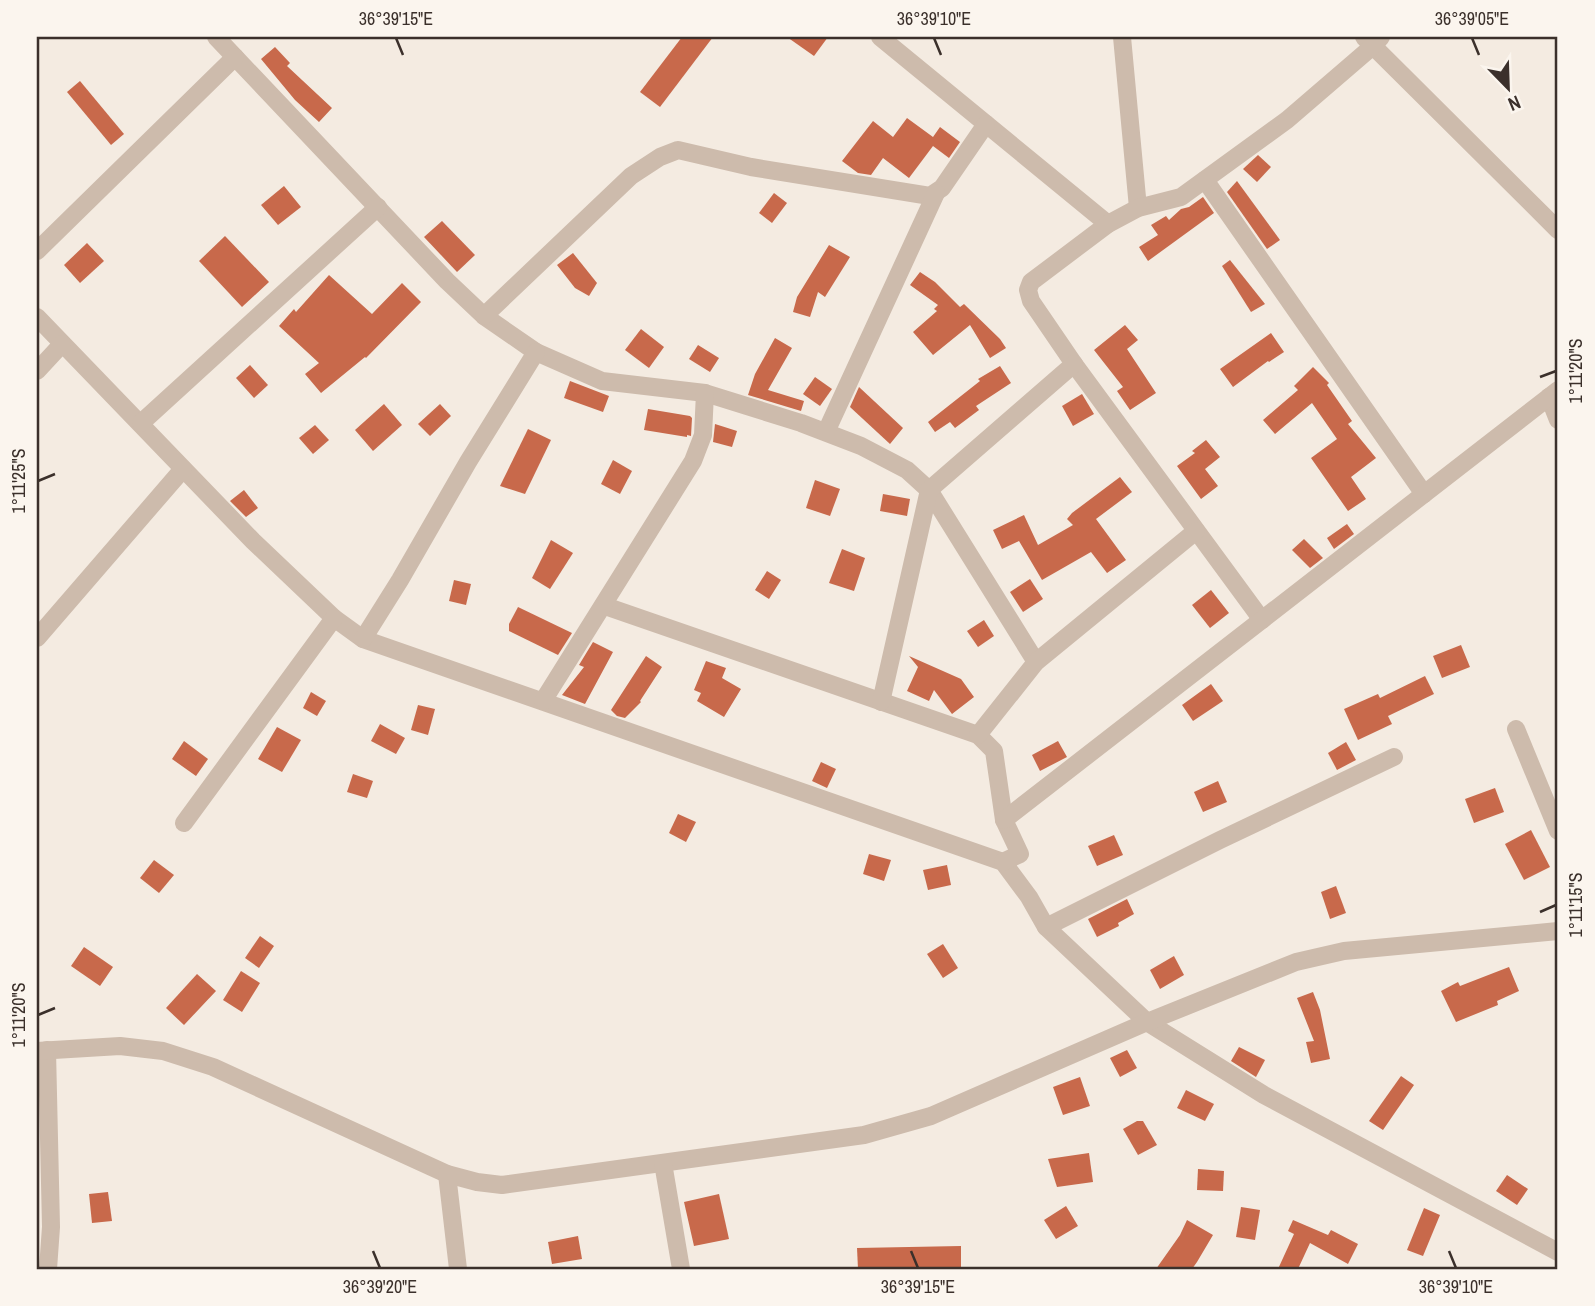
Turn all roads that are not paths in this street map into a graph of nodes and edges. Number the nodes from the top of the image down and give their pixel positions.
1 (216, 37) edge
2 (880, 37) edge
3 (1122, 37) edge
4 (1373, 40) edge
5 (235, 57) junction
6 (986, 124) junction
7 (1205, 180) junction
8 (936, 193) junction
9 (378, 207) junction
10 (1138, 208) junction
11 (1108, 224) junction
12 (1558, 230) edge
13 (37, 251) edge
14 (484, 316) junction
15 (37, 317) edge
16 (62, 344) junction
17 (536, 352) junction
18 (1074, 363) junction
19 (37, 371) edge
20 (705, 393) junction
21 (1553, 393) edge
22 (1558, 420) edge
23 (141, 424) junction
24 (826, 432) junction
25 (183, 469) junction
26 (929, 490) junction
27 (1424, 494) junction
28 (1196, 531) junction
29 (605, 606) junction
30 (334, 618) junction
31 (1262, 620) junction
32 (37, 638) edge
33 (363, 639) junction
34 (1036, 663) junction
35 (543, 701) junction
36 (881, 702) junction
37 (1516, 729) dead end
38 (978, 736) junction
39 (1394, 757) dead end
40 (1004, 820) junction
41 (184, 823) dead end
42 (1558, 831) edge
43 (1003, 862) junction
44 (1046, 927) junction
45 (1558, 931) edge
46 (1147, 1022) junction
47 (42, 1050) edge
48 (663, 1163) junction
49 (447, 1174) junction
50 (1558, 1252) edge
51 (48, 1269) edge
52 (458, 1269) edge
53 (681, 1269) edge

1 - 5 street
2 - 6 street
3 - 10 street
4 - 7 street
4 - 12 street
5 - 9 street
5 - 13 street
6 - 8 street
6 - 11 street
7 - 10 street
7 - 27 street
8 - 14 street
8 - 24 street
9 - 14 street
9 - 23 street
10 - 11 street
11 - 18 street
14 - 17 street
15 - 16 street
16 - 19 street
16 - 23 street
17 - 20 street
17 - 33 street
18 - 26 street
18 - 28 street
20 - 24 street
20 - 29 street
21 - 22 street
21 - 27 street
23 - 25 street
24 - 26 street
25 - 30 street
25 - 32 street
26 - 34 street
26 - 36 street
27 - 31 street
28 - 31 street
28 - 34 street
29 - 35 street
29 - 36 street
30 - 33 street
30 - 41 street
31 - 40 street
33 - 35 street
34 - 38 street
35 - 43 street
36 - 38 street
37 - 42 street
38 - 40 street
39 - 44 street
40 - 43 street
43 - 44 street
44 - 46 street
45 - 46 street
46 - 48 street
46 - 50 street
47 - 49 street
47 - 51 street
48 - 49 street
48 - 53 street
49 - 52 street

